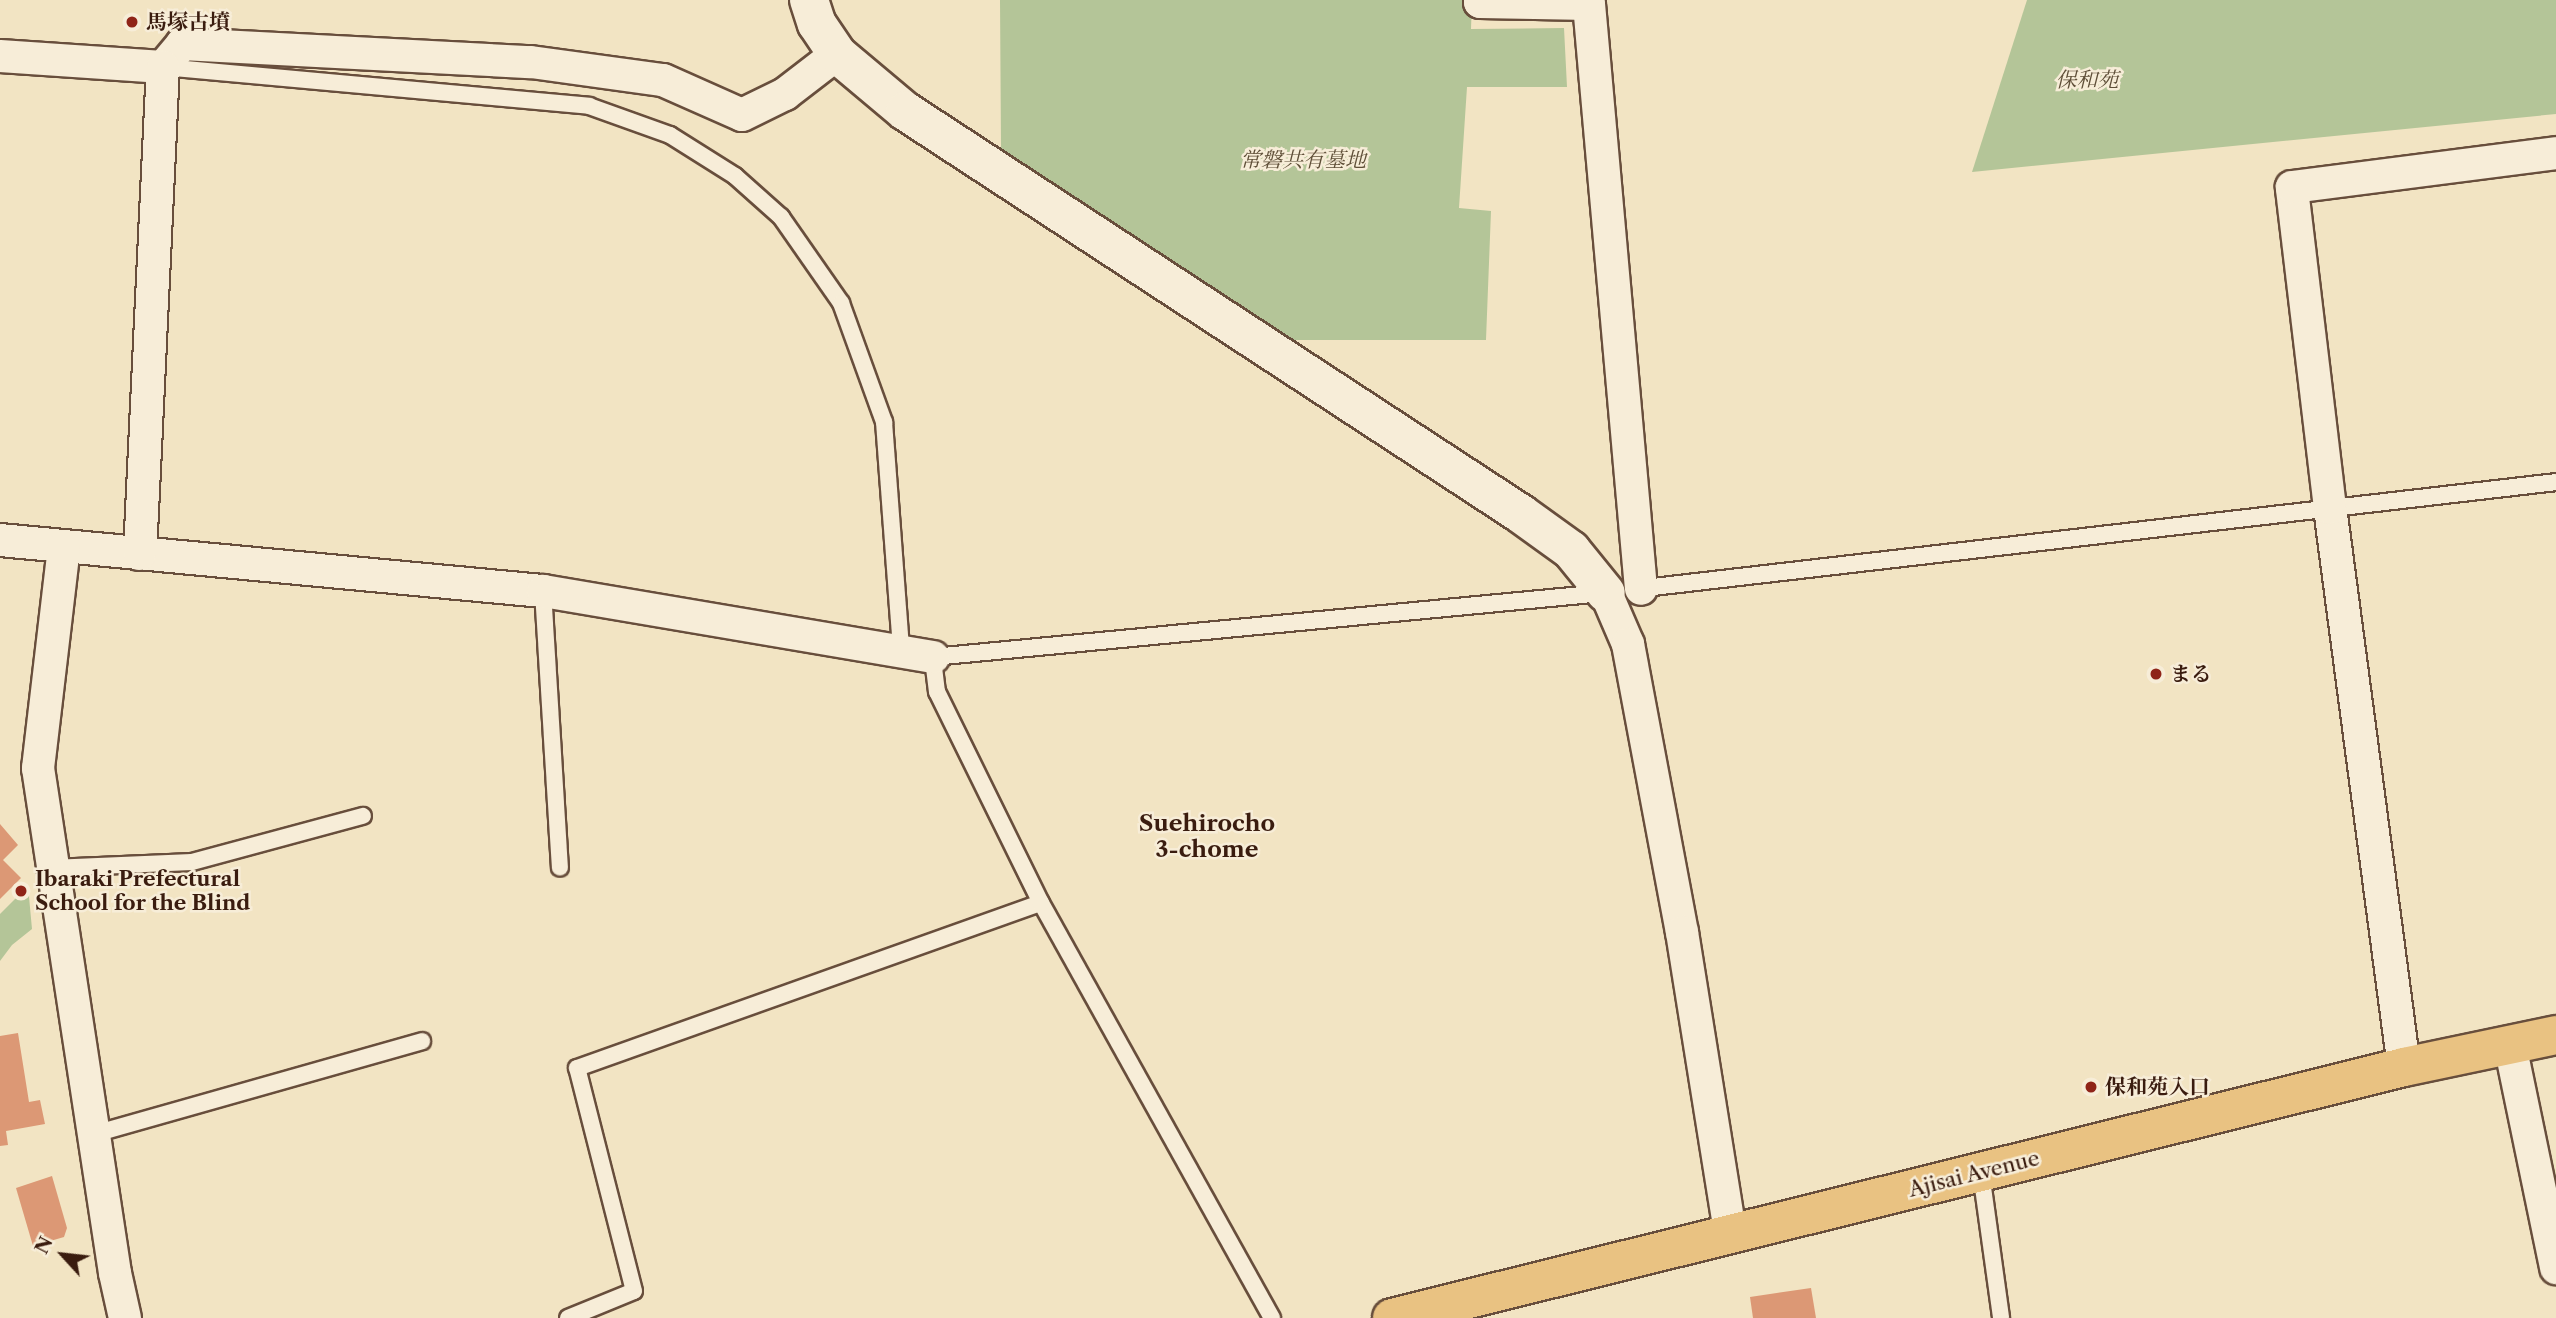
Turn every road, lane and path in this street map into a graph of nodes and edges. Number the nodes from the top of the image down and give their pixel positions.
1 (809, 0) edge
2 (1480, 0) edge
3 (837, 54) junction
4 (0, 56) edge
5 (163, 67) junction
6 (2556, 153) edge
7 (2556, 482) edge
8 (2330, 508) junction
9 (0, 540) edge
10 (64, 547) junction
11 (141, 554) junction
12 (543, 591) junction
13 (1623, 591) junction
14 (901, 650) junction
15 (933, 657) junction
16 (363, 816) dead end
17 (51, 867) junction
18 (560, 867) dead end
19 (1041, 903) junction
20 (2556, 1035) edge
21 (422, 1041) dead end
22 (2510, 1045) junction
23 (2404, 1067) junction
24 (94, 1134) junction
25 (1981, 1173) junction
26 (1730, 1233) junction
27 (2556, 1268) edge
28 (125, 1318) edge
29 (568, 1318) edge
30 (1272, 1318) edge
31 (1392, 1318) edge
32 (2001, 1318) edge

1 - 3 street
2 - 13 street
3 - 5 street
3 - 13 street
4 - 5 street
5 - 11 street
5 - 14 lane
6 - 8 street
7 - 8 lane
8 - 13 lane
8 - 23 street
9 - 10 street
10 - 11 street
10 - 17 street
11 - 12 street
12 - 14 street
12 - 18 lane
13 - 15 lane
13 - 26 street
14 - 15 street
15 - 19 lane
16 - 17 lane
17 - 24 street
19 - 29 lane
19 - 30 lane
20 - 22 highway, Ajisai Avenue
21 - 24 lane
22 - 23 highway, Ajisai Avenue
22 - 27 street
23 - 25 highway, Ajisai Avenue
24 - 28 street
25 - 26 highway, Ajisai Avenue
25 - 32 lane
26 - 31 highway, Ajisai Avenue

